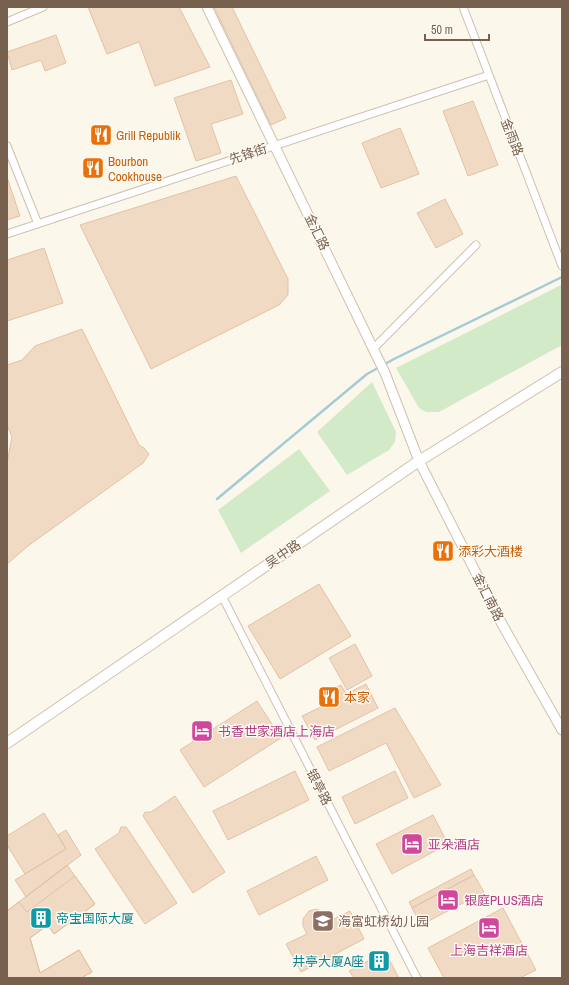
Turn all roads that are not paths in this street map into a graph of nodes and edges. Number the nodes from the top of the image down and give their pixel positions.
1 (43, 7) edge
2 (207, 7) edge
3 (463, 7) edge
4 (7, 22) edge
5 (489, 75) junction
6 (276, 145) junction
7 (7, 146) edge
8 (38, 224) junction
9 (7, 234) edge
10 (476, 245) dead end
11 (562, 266) edge
12 (375, 352) junction
13 (562, 372) edge
14 (420, 460) junction
15 (222, 596) junction
16 (562, 730) edge
17 (7, 743) edge
18 (417, 978) edge

1 - 4 street
2 - 6 street, 金汇路
3 - 5 street, 金雨路
5 - 6 street, 先锋街
5 - 11 street, 金雨路
6 - 8 street, 先锋街
6 - 12 street, 金汇路
7 - 8 street
8 - 9 street, 先锋街
10 - 12 street
12 - 14 street, 金汇路
13 - 14 main road, 吴中路
14 - 15 main road, 吴中路
14 - 16 street, 金汇南路
15 - 17 main road, 吴中路
15 - 18 street, 银亭路

